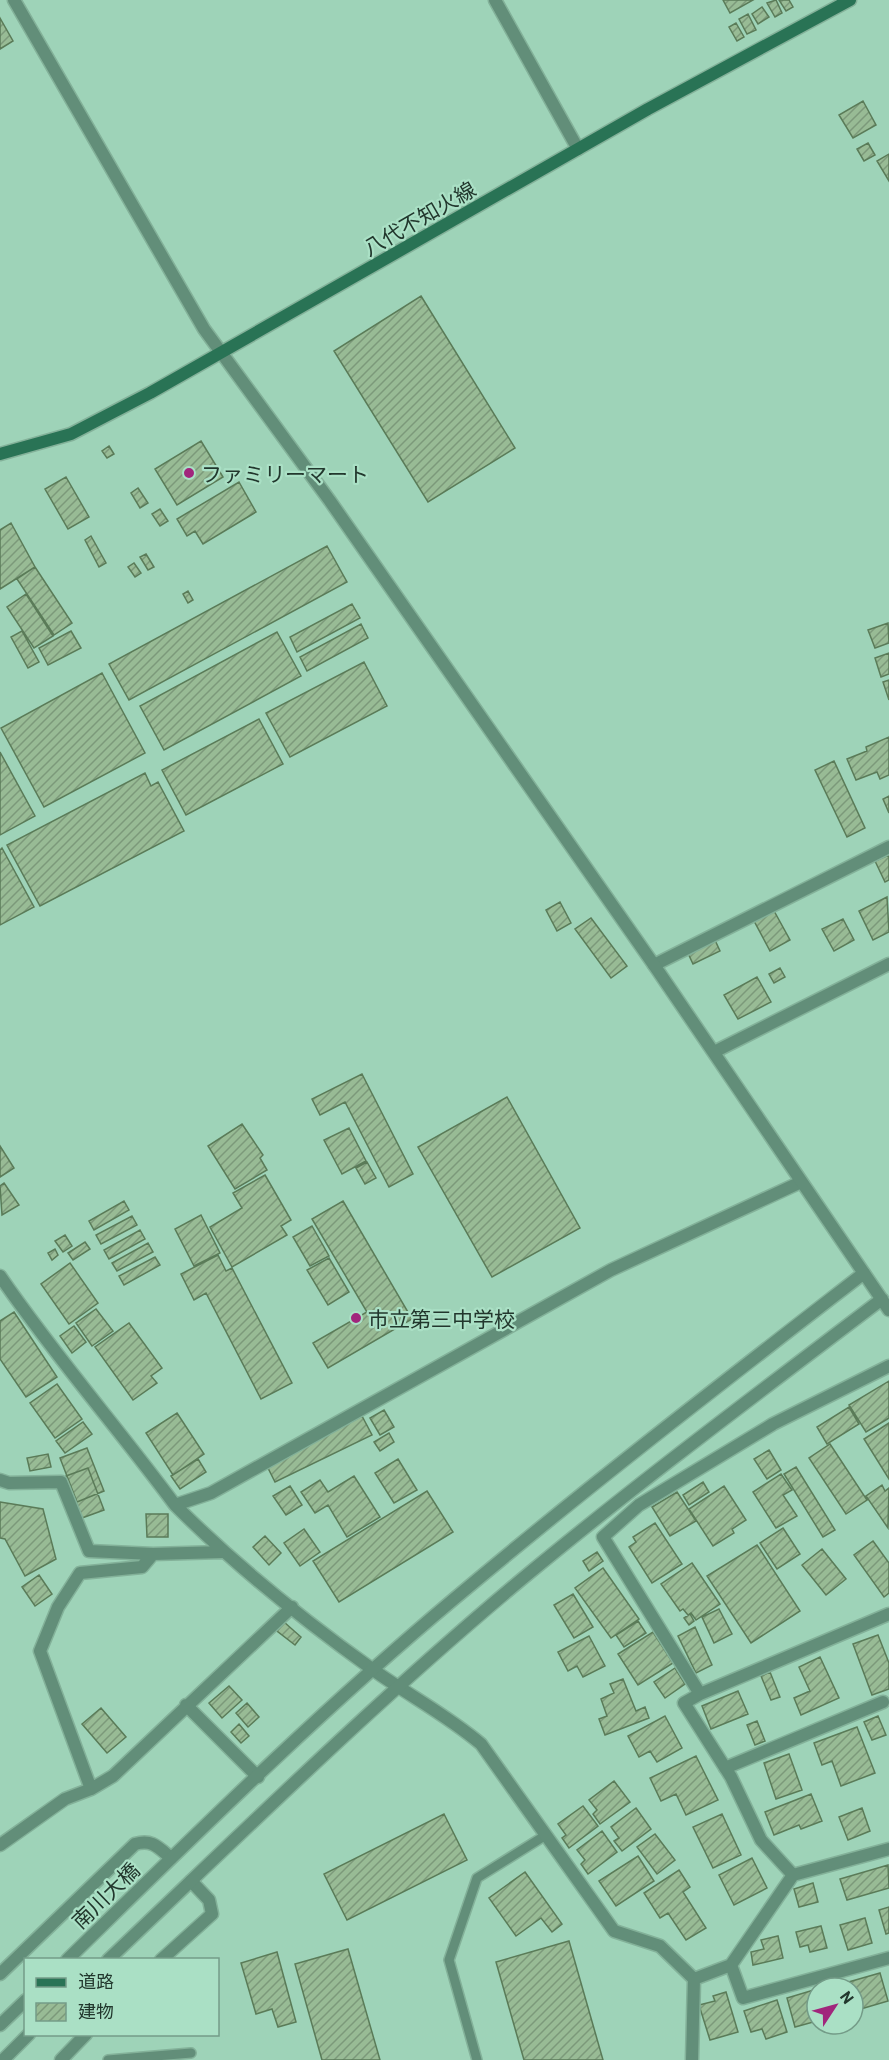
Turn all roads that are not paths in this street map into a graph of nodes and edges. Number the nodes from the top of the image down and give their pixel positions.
1 (14, 0) edge
2 (495, 0) edge
3 (850, 0) edge
4 (578, 149) junction
5 (223, 353) junction
6 (0, 454) edge
7 (889, 848) edge
8 (889, 964) edge
9 (654, 965) junction
10 (714, 1052) junction
11 (801, 1182) junction
12 (864, 1273) junction
13 (0, 1276) edge
14 (886, 1305) edge
15 (889, 1366) edge
16 (653, 1473) junction
17 (0, 1480) edge
18 (658, 1493) junction
19 (175, 1505) junction
20 (592, 1522) junction
21 (603, 1537) junction
22 (222, 1552) junction
23 (153, 1554) junction
24 (292, 1607) junction
25 (889, 1614) edge
26 (373, 1670) junction
27 (399, 1687) junction
28 (700, 1694) junction
29 (883, 1702) dead end
30 (186, 1705) junction
31 (725, 1768) junction
32 (258, 1777) junction
33 (91, 1789) junction
34 (546, 1835) junction
35 (0, 1845) edge
36 (889, 1849) edge
37 (171, 1858) junction
38 (794, 1875) junction
39 (191, 1881) junction
40 (67, 1958) edge
41 (109, 1958) edge
42 (162, 1958) edge
43 (889, 1958) edge
44 (731, 1965) junction
45 (0, 1974) edge
46 (694, 1980) junction
47 (24, 2002) edge
48 (0, 2025) edge
49 (27, 2036) edge
50 (84, 2036) edge
51 (191, 2053) dead end
52 (173, 2057) edge
53 (63, 2059) edge
54 (3, 2060) edge
55 (108, 2060) edge
56 (477, 2060) edge
57 (692, 2060) edge

1 - 5 street
2 - 4 street
3 - 4 main road, 八代不知火線
4 - 5 main road, 八代不知火線
5 - 6 main road, 八代不知火線
5 - 9 street
7 - 9 street
8 - 10 street
9 - 10 street
10 - 11 street
11 - 12 street
11 - 19 street
12 - 14 street
12 - 26 street, 南川大橋
13 - 19 street
14 - 16 street
15 - 18 street
16 - 18 street
16 - 20 street
17 - 23 street
18 - 21 street
19 - 22 street
20 - 21 street
20 - 27 street
21 - 28 street
22 - 23 street
22 - 24 street
23 - 33 street
24 - 26 street
24 - 30 street
25 - 28 street
26 - 27 street
26 - 32 street, 南川大橋
27 - 34 street
27 - 39 street
28 - 31 street
29 - 31 street
30 - 32 street
30 - 33 street
31 - 38 street
32 - 37 street, 南川大橋
33 - 35 street
34 - 46 street
34 - 56 lane
36 - 38 street
37 - 40 street, 南川大橋
37 - 45 street
38 - 44 street
39 - 41 street
39 - 42 street
43 - 44 street
44 - 46 street
46 - 57 street
47 - 48 street
49 - 54 street
50 - 53 street
51 - 52 lane
52 - 55 lane

